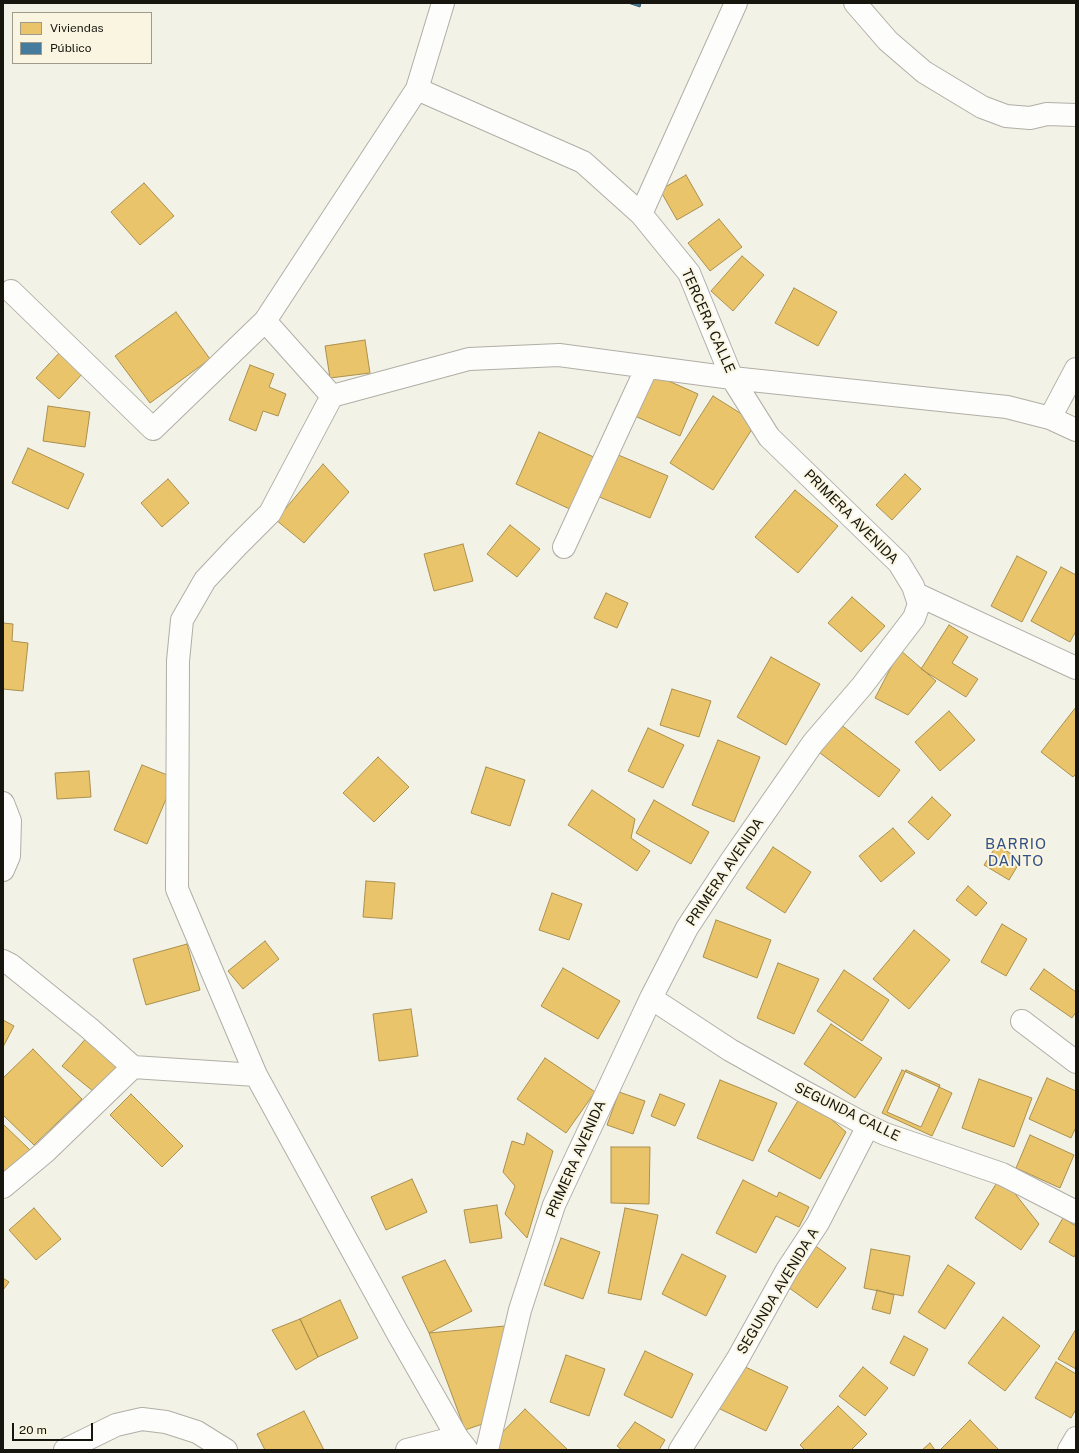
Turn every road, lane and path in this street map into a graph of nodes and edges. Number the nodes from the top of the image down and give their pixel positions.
1 (443, 3) edge
2 (736, 3) edge
3 (855, 3) edge
4 (417, 89) junction
5 (1076, 115) edge
6 (641, 214) junction
7 (11, 291) dead end
8 (265, 321) junction
9 (646, 367) junction
10 (1076, 369) edge
11 (732, 378) junction
12 (332, 396) junction
13 (1050, 418) junction
14 (1076, 430) edge
15 (564, 546) dead end
16 (916, 594) junction
17 (1076, 668) edge
18 (3, 803) edge
19 (3, 870) edge
20 (3, 961) edge
21 (651, 998) junction
22 (1022, 1021) dead end
23 (1076, 1062) edge
24 (133, 1067) junction
25 (256, 1075) junction
26 (868, 1126) junction
27 (3, 1187) edge
28 (1076, 1212) edge
29 (1076, 1438) edge
30 (462, 1444) edge
31 (65, 1450) edge
32 (226, 1450) edge
33 (407, 1450) edge
34 (487, 1450) edge
35 (680, 1450) edge
36 (1069, 1450) edge

1 - 4 street
2 - 6 street
3 - 5 street
4 - 6 street, TERCERA CALLE
4 - 8 street
6 - 11 street, TERCERA CALLE
7 - 8 street
8 - 12 street
9 - 11 street
9 - 12 street
9 - 15 street
10 - 13 street
11 - 13 street, TERCERA CALLE
11 - 16 street, PRIMERA AVENIDA
12 - 25 street
13 - 14 street, TERCERA CALLE
16 - 17 street
16 - 21 street, PRIMERA AVENIDA
18 - 19 street
20 - 24 street
21 - 26 street, SEGUNDA CALLE
21 - 34 street, PRIMERA AVENIDA
22 - 23 street
24 - 25 street
24 - 27 street
25 - 30 street
26 - 28 street, SEGUNDA CALLE
26 - 35 street, SEGUNDA AVENIDA A
29 - 36 street
30 - 33 street
31 - 32 street

